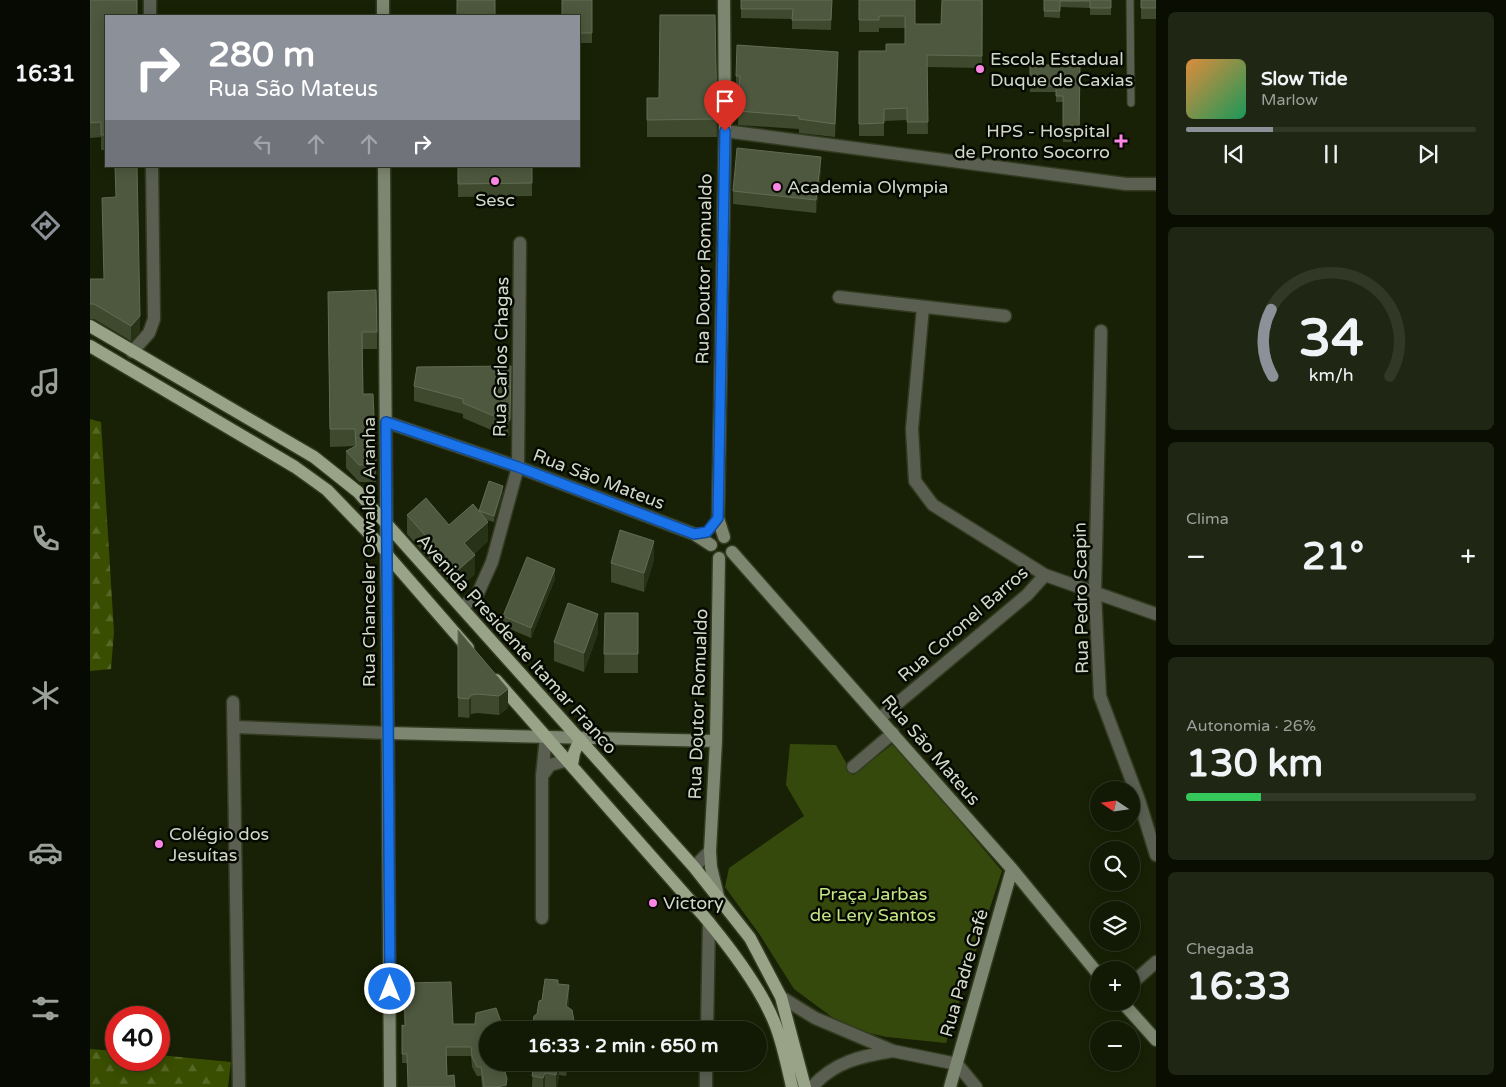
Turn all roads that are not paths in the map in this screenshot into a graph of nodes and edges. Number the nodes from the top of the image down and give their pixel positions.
1 (150, 0) edge
2 (383, 0) edge
3 (724, 0) edge
4 (1130, 0) edge
5 (150, 15) edge
6 (383, 15) edge
7 (1131, 103) dead end
8 (725, 131) junction
9 (152, 167) edge
10 (384, 167) edge
11 (1156, 184) edge
12 (520, 243) dead end
13 (839, 297) dead end
14 (922, 307) junction
15 (1005, 316) dead end
16 (90, 326) edge
17 (1102, 331) dead end
18 (90, 346) edge
19 (132, 352) junction
20 (386, 422) junction
21 (518, 467) junction
22 (718, 518) junction
23 (387, 524) junction
24 (694, 534) junction
25 (724, 537) junction
26 (712, 545) junction
27 (387, 552) junction
28 (732, 552) junction
29 (719, 558) junction
30 (1045, 575) junction
31 (1095, 593) junction
32 (462, 608) junction
33 (1156, 614) edge
34 (233, 702) dead end
35 (880, 718) junction
36 (234, 727) junction
37 (388, 733) junction
38 (893, 733) junction
39 (546, 738) junction
40 (580, 739) junction
41 (716, 741) junction
42 (570, 762) junction
43 (853, 767) dead end
44 (542, 776) junction
45 (710, 851) junction
46 (1156, 855) edge
47 (694, 866) junction
48 (1012, 869) junction
49 (718, 896) junction
50 (542, 918) dead end
51 (709, 922) junction
52 (1156, 962) edge
53 (1090, 964) edge
54 (1140, 976) edge
55 (781, 997) junction
56 (1130, 1011) edge
57 (707, 1021) edge
58 (1156, 1040) edge
59 (893, 1051) junction
60 (957, 1064) junction
61 (706, 1071) edge
62 (239, 1087) edge
63 (390, 1087) edge
64 (706, 1087) edge
65 (792, 1087) edge
66 (806, 1087) edge
67 (812, 1087) edge
68 (950, 1087) edge
69 (976, 1087) edge

1 - 5 street
2 - 6 main road
3 - 8 main road, Rua Doutor Romualdo
4 - 7 lane
8 - 11 street
8 - 22 main road, Rua Doutor Romualdo
9 - 19 street
10 - 20 main road, Rua Chanceler Oswaldo Aranha
12 - 21 street, Rua Carlos Chagas
13 - 14 street
14 - 15 street
14 - 30 street
16 - 19 main road, Avenida Presidente Itamar Franco
17 - 31 street, Rua Pedro Scapin
18 - 27 main road, Avenida Presidente Itamar Franco
19 - 23 main road, Avenida Presidente Itamar Franco
20 - 21 main road, Rua São Mateus
20 - 23 main road, Rua Chanceler Oswaldo Aranha
21 - 24 main road, Rua São Mateus
21 - 32 street, Rua Carlos Chagas
22 - 24 main road
22 - 25 main road, Rua Doutor Romualdo
23 - 27 main road, Rua Chanceler Oswaldo Aranha
23 - 32 main road, Avenida Presidente Itamar Franco
24 - 26 main road, Rua São Mateus
25 - 26 main road
25 - 28 main road
26 - 29 main road
27 - 37 main road, Rua Chanceler Oswaldo Aranha
27 - 39 main road, Avenida Presidente Itamar Franco
28 - 29 main road
28 - 35 main road, Rua São Mateus
29 - 41 main road, Rua Doutor Romualdo
30 - 31 street
30 - 35 street, Rua Coronel Barros
31 - 33 street
31 - 46 street, Rua Pedro Scapin
32 - 40 main road, Avenida Presidente Itamar Franco
34 - 36 street
35 - 38 main road, Rua São Mateus
36 - 37 street
36 - 62 street
37 - 39 main road
37 - 63 main road, Rua Chanceler Oswaldo Aranha
38 - 43 street
38 - 48 main road, Rua São Mateus
39 - 40 main road
39 - 42 main road, Avenida Presidente Itamar Franco
39 - 44 street
40 - 41 main road
40 - 42 main road
40 - 47 main road, Avenida Presidente Itamar Franco
41 - 45 main road, Rua Doutor Romualdo
42 - 44 street
42 - 51 main road, Avenida Presidente Itamar Franco
44 - 50 street
45 - 47 street
45 - 49 main road, Rua Doutor Romualdo
47 - 49 main road, Avenida Presidente Itamar Franco
48 - 53 main road, Rua São Mateus
48 - 60 main road, Rua Padre Café
49 - 55 main road, Avenida Presidente Itamar Franco
51 - 57 street
51 - 65 main road, Avenida Presidente Itamar Franco
52 - 54 street
55 - 59 street
55 - 66 main road, Avenida Presidente Itamar Franco
56 - 58 main road
59 - 60 street
59 - 67 street
60 - 68 main road, Rua Padre Café
60 - 69 street
61 - 64 street

